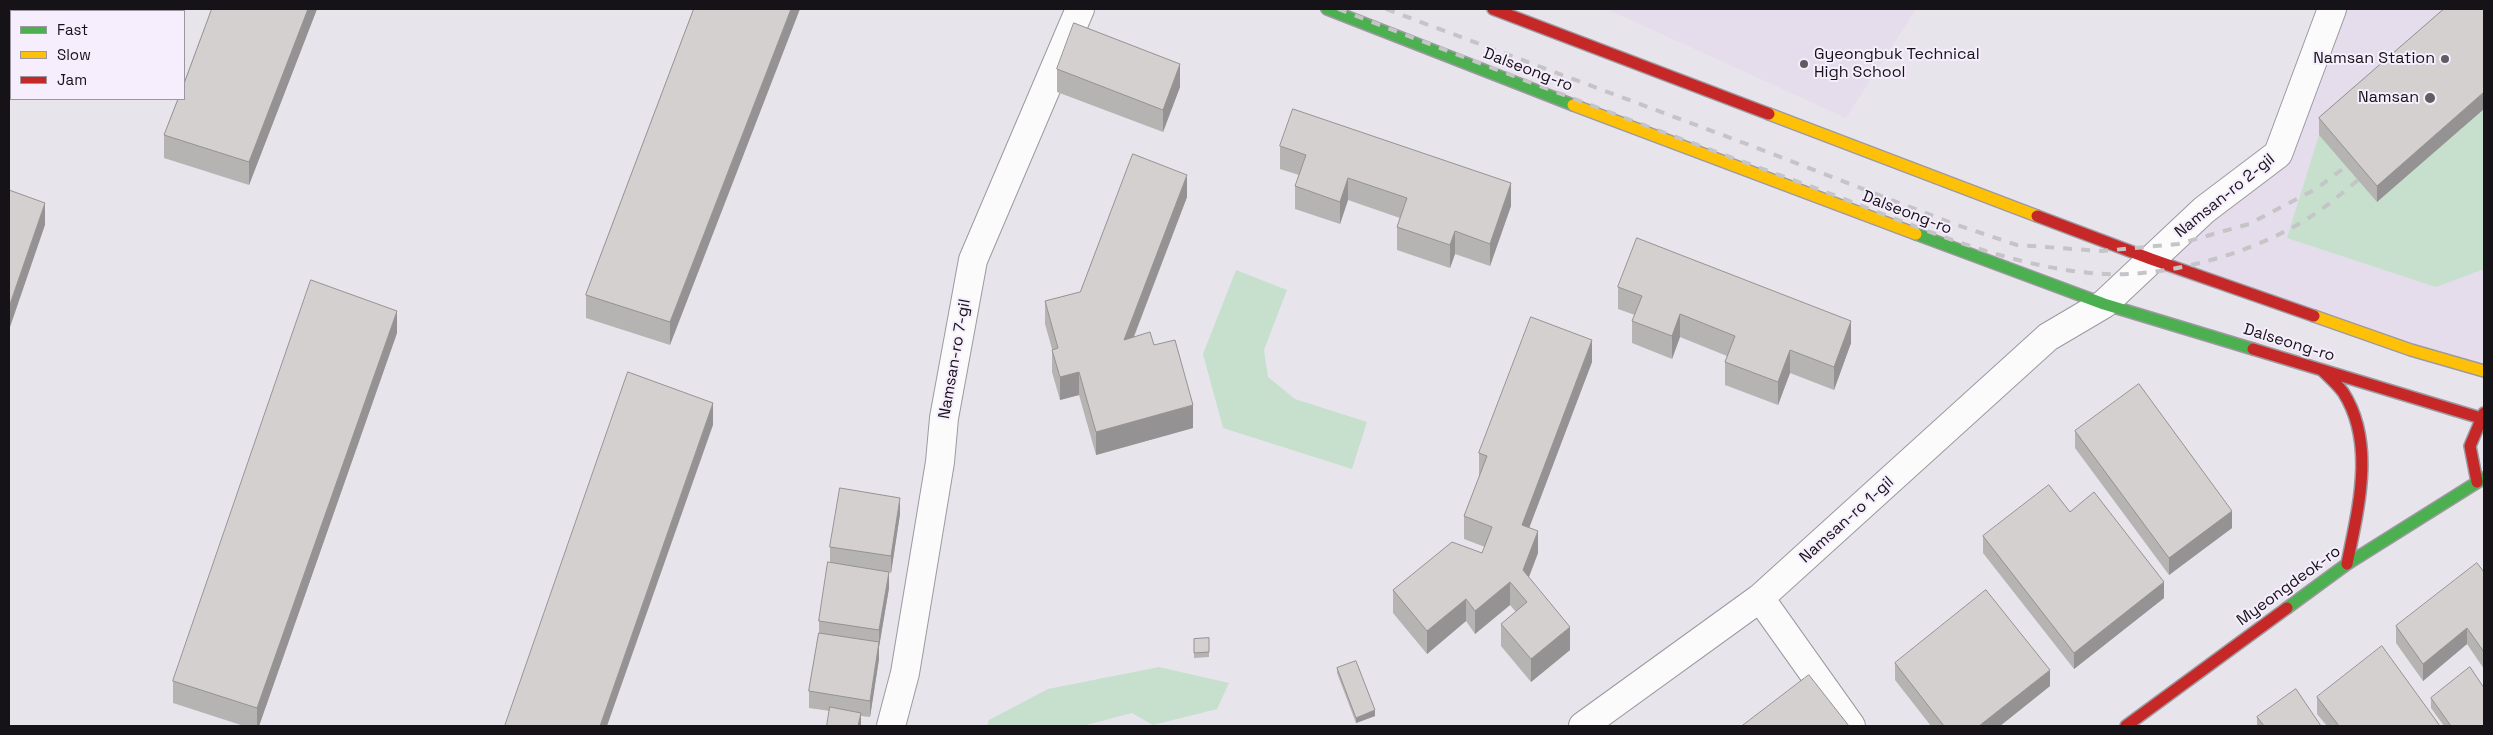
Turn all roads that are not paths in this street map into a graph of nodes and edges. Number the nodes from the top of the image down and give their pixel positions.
1 (1080, 9) edge
2 (1327, 9) edge
3 (1493, 9) edge
4 (2332, 9) edge
5 (2151, 259) junction
6 (2104, 304) junction
7 (2322, 370) junction
8 (2484, 370) edge
9 (2484, 416) edge
10 (2481, 480) edge
11 (2347, 564) junction
12 (1760, 598) junction
13 (891, 726) edge
14 (1583, 726) edge
15 (1851, 726) edge
16 (2126, 726) edge

1 - 13 street, Namsan-ro 7-gil
2 - 6 main road, Dalseong-ro
3 - 5 main road
4 - 5 street, Namsan-ro 2-gil
5 - 6 street, Namsan-ro 2-gil
5 - 8 main road
6 - 7 main road, Dalseong-ro
6 - 12 street, Namsan-ro 1-gil
7 - 9 main road, Dalseong-ro
7 - 11 main road
9 - 10 main road, Myeongdeok-ro
10 - 11 main road, Myeongdeok-ro
11 - 16 main road, Myeongdeok-ro
12 - 14 street, Namsan-ro 1-gil
12 - 15 street

